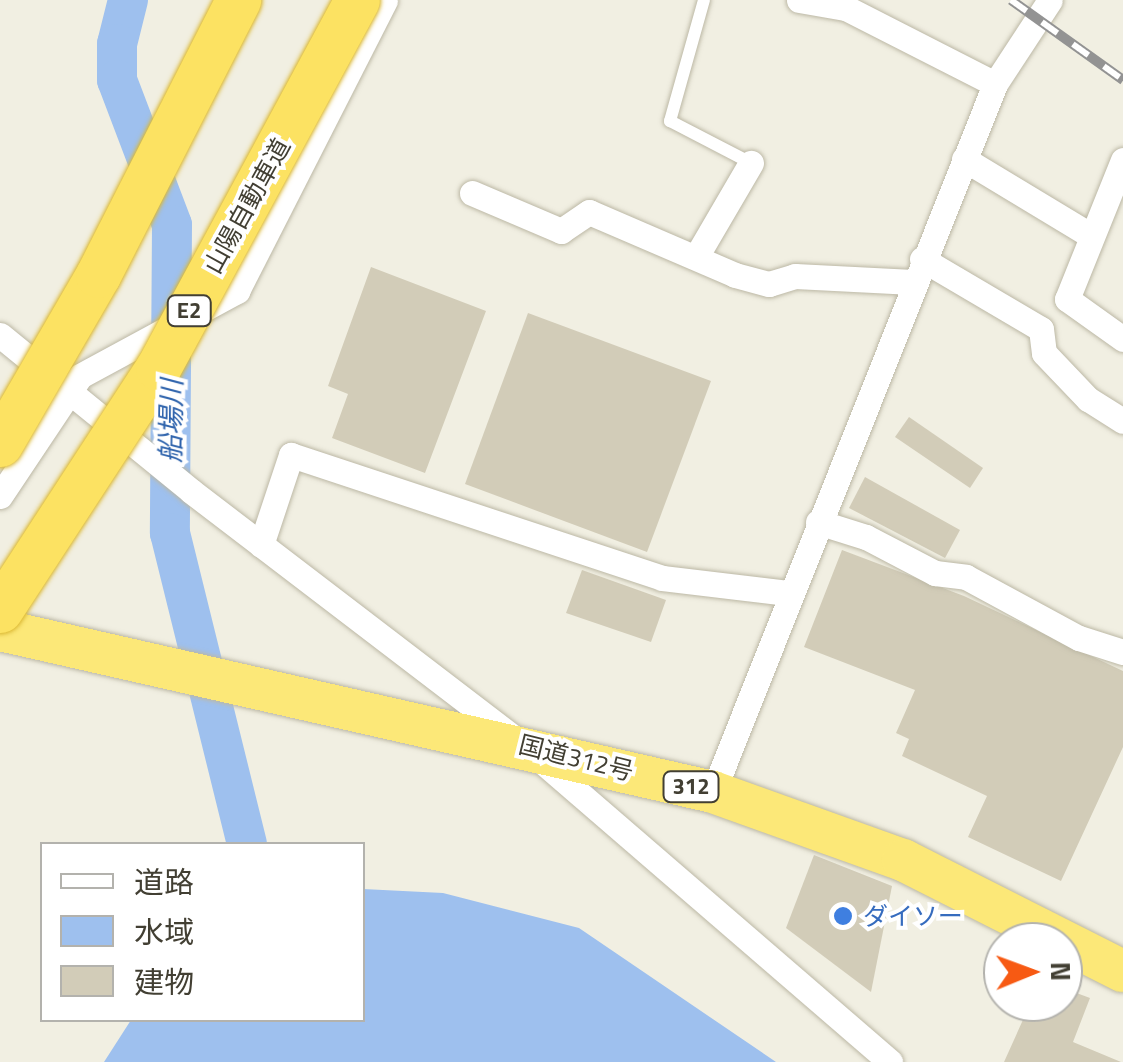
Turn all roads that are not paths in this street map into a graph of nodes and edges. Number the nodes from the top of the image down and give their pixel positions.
1 (238, 0) edge
2 (356, 0) edge
3 (385, 0) edge
4 (704, 0) edge
5 (799, 0) edge
6 (1050, 0) edge
7 (995, 84) junction
8 (964, 158) junction
9 (1123, 160) edge
10 (751, 163) joint
11 (472, 193) dead end
12 (1090, 236) junction
13 (696, 257) junction
14 (918, 270) junction
15 (0, 335) edge
16 (1123, 339) edge
17 (69, 390) junction
18 (1123, 421) edge
19 (0, 444) edge
20 (0, 496) edge
21 (818, 522) junction
22 (261, 545) junction
23 (788, 593) junction
24 (0, 610) edge
25 (0, 630) edge
26 (1123, 652) edge
27 (523, 745) junction
28 (713, 792) junction
29 (1123, 971) edge
30 (890, 1062) edge

1 - 19 highway, bridge
2 - 24 highway, 山陽自動車道 / E2, bridge
3 - 17 street, bridge
4 - 10 lane
5 - 7 street
6 - 7 street
7 - 8 street
8 - 12 street
8 - 14 street
9 - 12 street
10 - 13 street
11 - 13 street
12 - 16 street
13 - 14 street
14 - 18 street
14 - 21 street
15 - 17 street
17 - 20 street
17 - 22 street
21 - 23 street
21 - 26 street
22 - 23 street
22 - 27 street
23 - 28 street
25 - 27 highway, 国道312号 / 312
27 - 28 highway, 国道312号 / 312
27 - 30 street
28 - 29 highway, 国道312号 / 312

